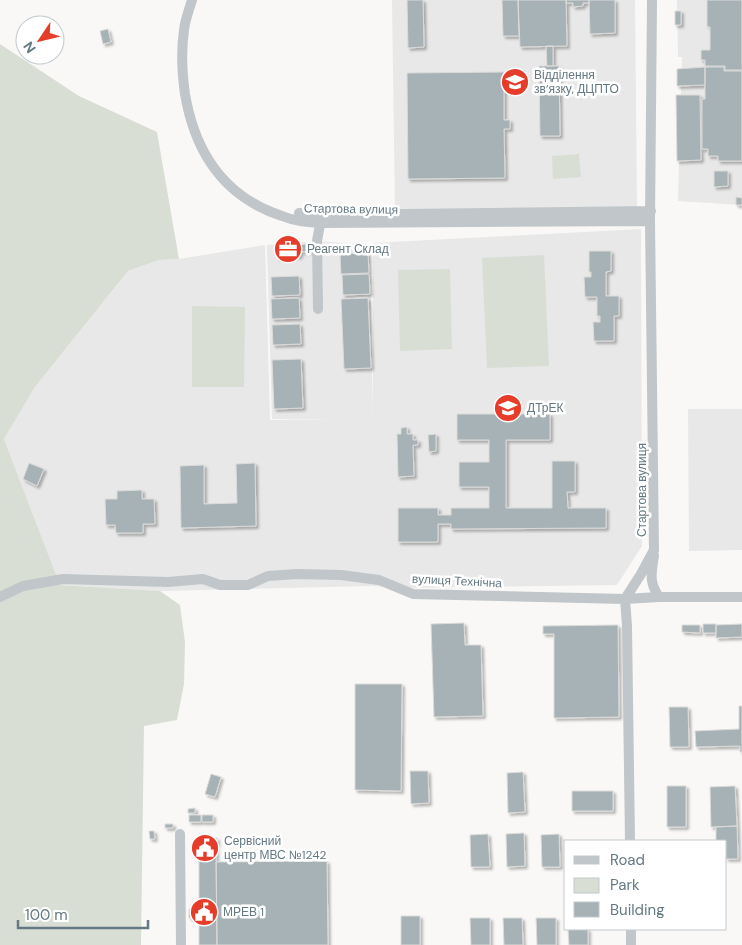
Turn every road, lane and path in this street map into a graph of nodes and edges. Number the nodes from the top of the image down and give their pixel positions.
1 (192, 0) edge
2 (652, 0) edge
3 (299, 213) dead end
4 (650, 216) junction
5 (321, 219) junction
6 (318, 309) dead end
7 (654, 550) junction
8 (659, 596) junction
9 (0, 597) edge
10 (742, 597) edge
11 (625, 599) junction
12 (180, 834) dead end
13 (630, 840) edge
14 (631, 930) edge
15 (182, 945) edge
16 (631, 945) edge

1 - 5 street, Стартова вулиця
2 - 4 street, Стартова вулиця
3 - 5 street, Стартова вулиця
4 - 5 street, Стартова вулиця
4 - 7 street, Стартова вулиця
5 - 6 street
7 - 8 street
7 - 11 street, Стартова вулиця
8 - 10 street, вулиця Технічна
8 - 11 street, вулиця Технічна
9 - 11 street, вулиця Технічна
11 - 13 street
12 - 15 street
14 - 16 street

